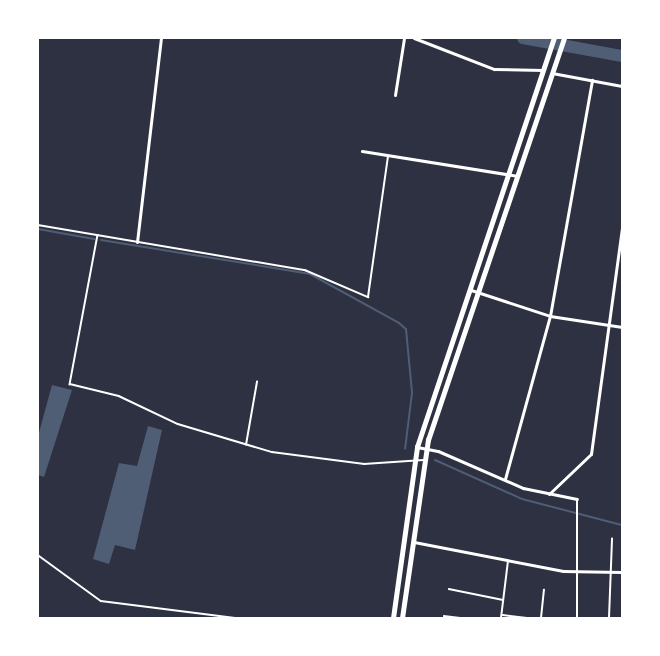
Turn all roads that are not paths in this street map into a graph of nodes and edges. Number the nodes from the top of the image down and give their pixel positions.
1 (161, 38) edge
2 (404, 38) edge
3 (414, 38) edge
4 (554, 38) edge
5 (564, 38) edge
6 (543, 70) junction
7 (553, 71) junction
8 (592, 80) junction
9 (622, 86) edge
10 (395, 95) dead end
11 (362, 151) dead end
12 (389, 155) junction
13 (508, 174) junction
14 (518, 176) junction
15 (38, 225) edge
16 (622, 228) edge
17 (98, 235) junction
18 (136, 242) junction
19 (469, 289) junction
20 (478, 292) junction
21 (550, 316) junction
22 (609, 326) junction
23 (622, 327) edge
24 (257, 382) dead end
25 (246, 446) junction
26 (417, 447) junction
27 (426, 450) junction
28 (415, 459) junction
29 (424, 460) junction
30 (505, 479) junction
31 (549, 494) junction
32 (577, 499) joint
33 (612, 539) dead end
34 (413, 542) junction
35 (38, 555) edge
36 (508, 560) junction
37 (578, 572) junction
38 (610, 572) junction
39 (622, 573) edge
40 (449, 589) dead end
41 (544, 590) dead end
42 (503, 600) junction
43 (170, 614) junction
44 (444, 616) dead end
45 (501, 617) edge
46 (169, 618) edge
47 (208, 618) edge
48 (235, 618) edge
49 (393, 618) edge
50 (402, 618) edge
51 (460, 618) edge
52 (529, 618) edge
53 (540, 618) edge
54 (577, 618) edge
55 (609, 618) edge

1 - 18 street
2 - 10 street
3 - 6 street
4 - 6 main road
5 - 7 main road
6 - 13 main road
7 - 8 street
7 - 14 main road
8 - 9 street
8 - 21 street
11 - 12 street
12 - 13 street
12 - 18 lane
13 - 14 street
13 - 19 main road
14 - 20 main road
15 - 17 lane
16 - 22 street
17 - 18 lane
17 - 25 lane
19 - 20 street
19 - 26 main road
20 - 21 street
20 - 27 main road
21 - 22 street
21 - 30 street
22 - 23 street
22 - 31 street
24 - 25 lane
25 - 28 lane
26 - 27 street
26 - 28 main road
27 - 29 main road
27 - 30 street
28 - 29 lane
28 - 49 main road
29 - 34 main road
30 - 31 street
31 - 32 street
32 - 37 lane
33 - 38 lane
34 - 36 street
34 - 50 main road
35 - 43 lane
36 - 37 street
36 - 42 lane
37 - 38 street
37 - 54 lane
38 - 39 street
38 - 55 lane
40 - 42 lane
41 - 53 lane
42 - 45 lane
43 - 46 lane
43 - 47 lane
44 - 51 lane
45 - 52 lane
47 - 48 lane

